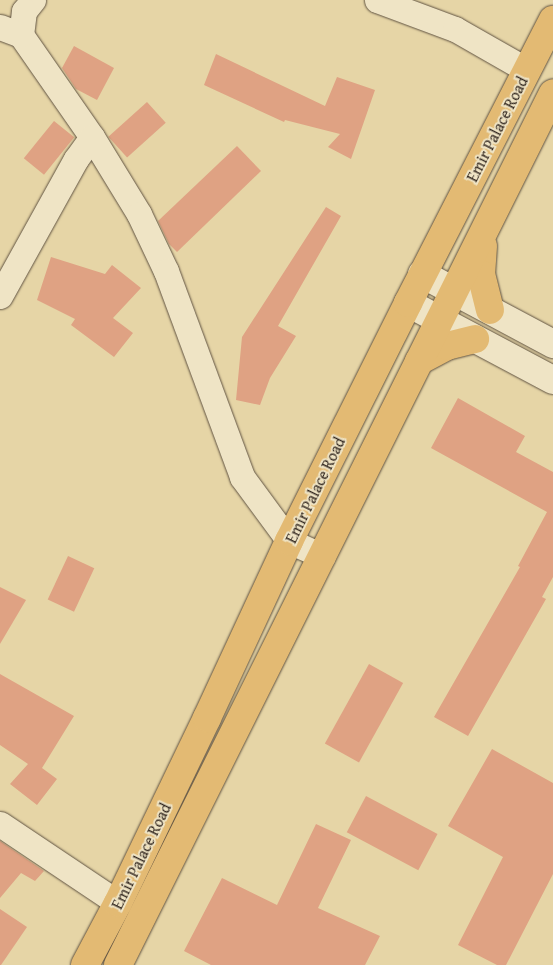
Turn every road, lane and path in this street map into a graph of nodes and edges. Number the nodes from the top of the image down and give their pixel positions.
1 (33, 0) edge
2 (377, 0) edge
3 (553, 20) edge
4 (11, 31) edge
5 (527, 70) junction
6 (553, 93) edge
7 (92, 137) junction
8 (485, 232) junction
9 (422, 274) junction
10 (456, 292) junction
11 (0, 296) edge
12 (408, 303) junction
13 (490, 310) junction
14 (440, 320) junction
15 (475, 338) junction
16 (553, 344) edge
17 (419, 361) junction
18 (553, 380) edge
19 (289, 541) junction
20 (323, 556) junction
21 (0, 824) edge
22 (118, 902) junction
23 (85, 965) edge
24 (118, 965) edge

1 - 4 street
2 - 5 street
3 - 5 main road, Emir Palace Road
4 - 7 street
5 - 9 main road, Emir Palace Road
6 - 8 main road, Emir Palace Road
7 - 11 street
7 - 19 street
8 - 10 main road, Emir Palace Road
8 - 13 main road
9 - 10 street
9 - 12 main road, Emir Palace Road
10 - 13 street
10 - 14 main road, Emir Palace Road
12 - 14 street
12 - 19 main road, Emir Palace Road
13 - 16 street
14 - 15 street
14 - 17 main road, Emir Palace Road
15 - 17 main road
15 - 18 street
17 - 20 main road, Emir Palace Road
19 - 20 street
19 - 22 main road, Emir Palace Road
20 - 24 main road, Emir Palace Road
21 - 22 street
22 - 23 main road, Emir Palace Road

